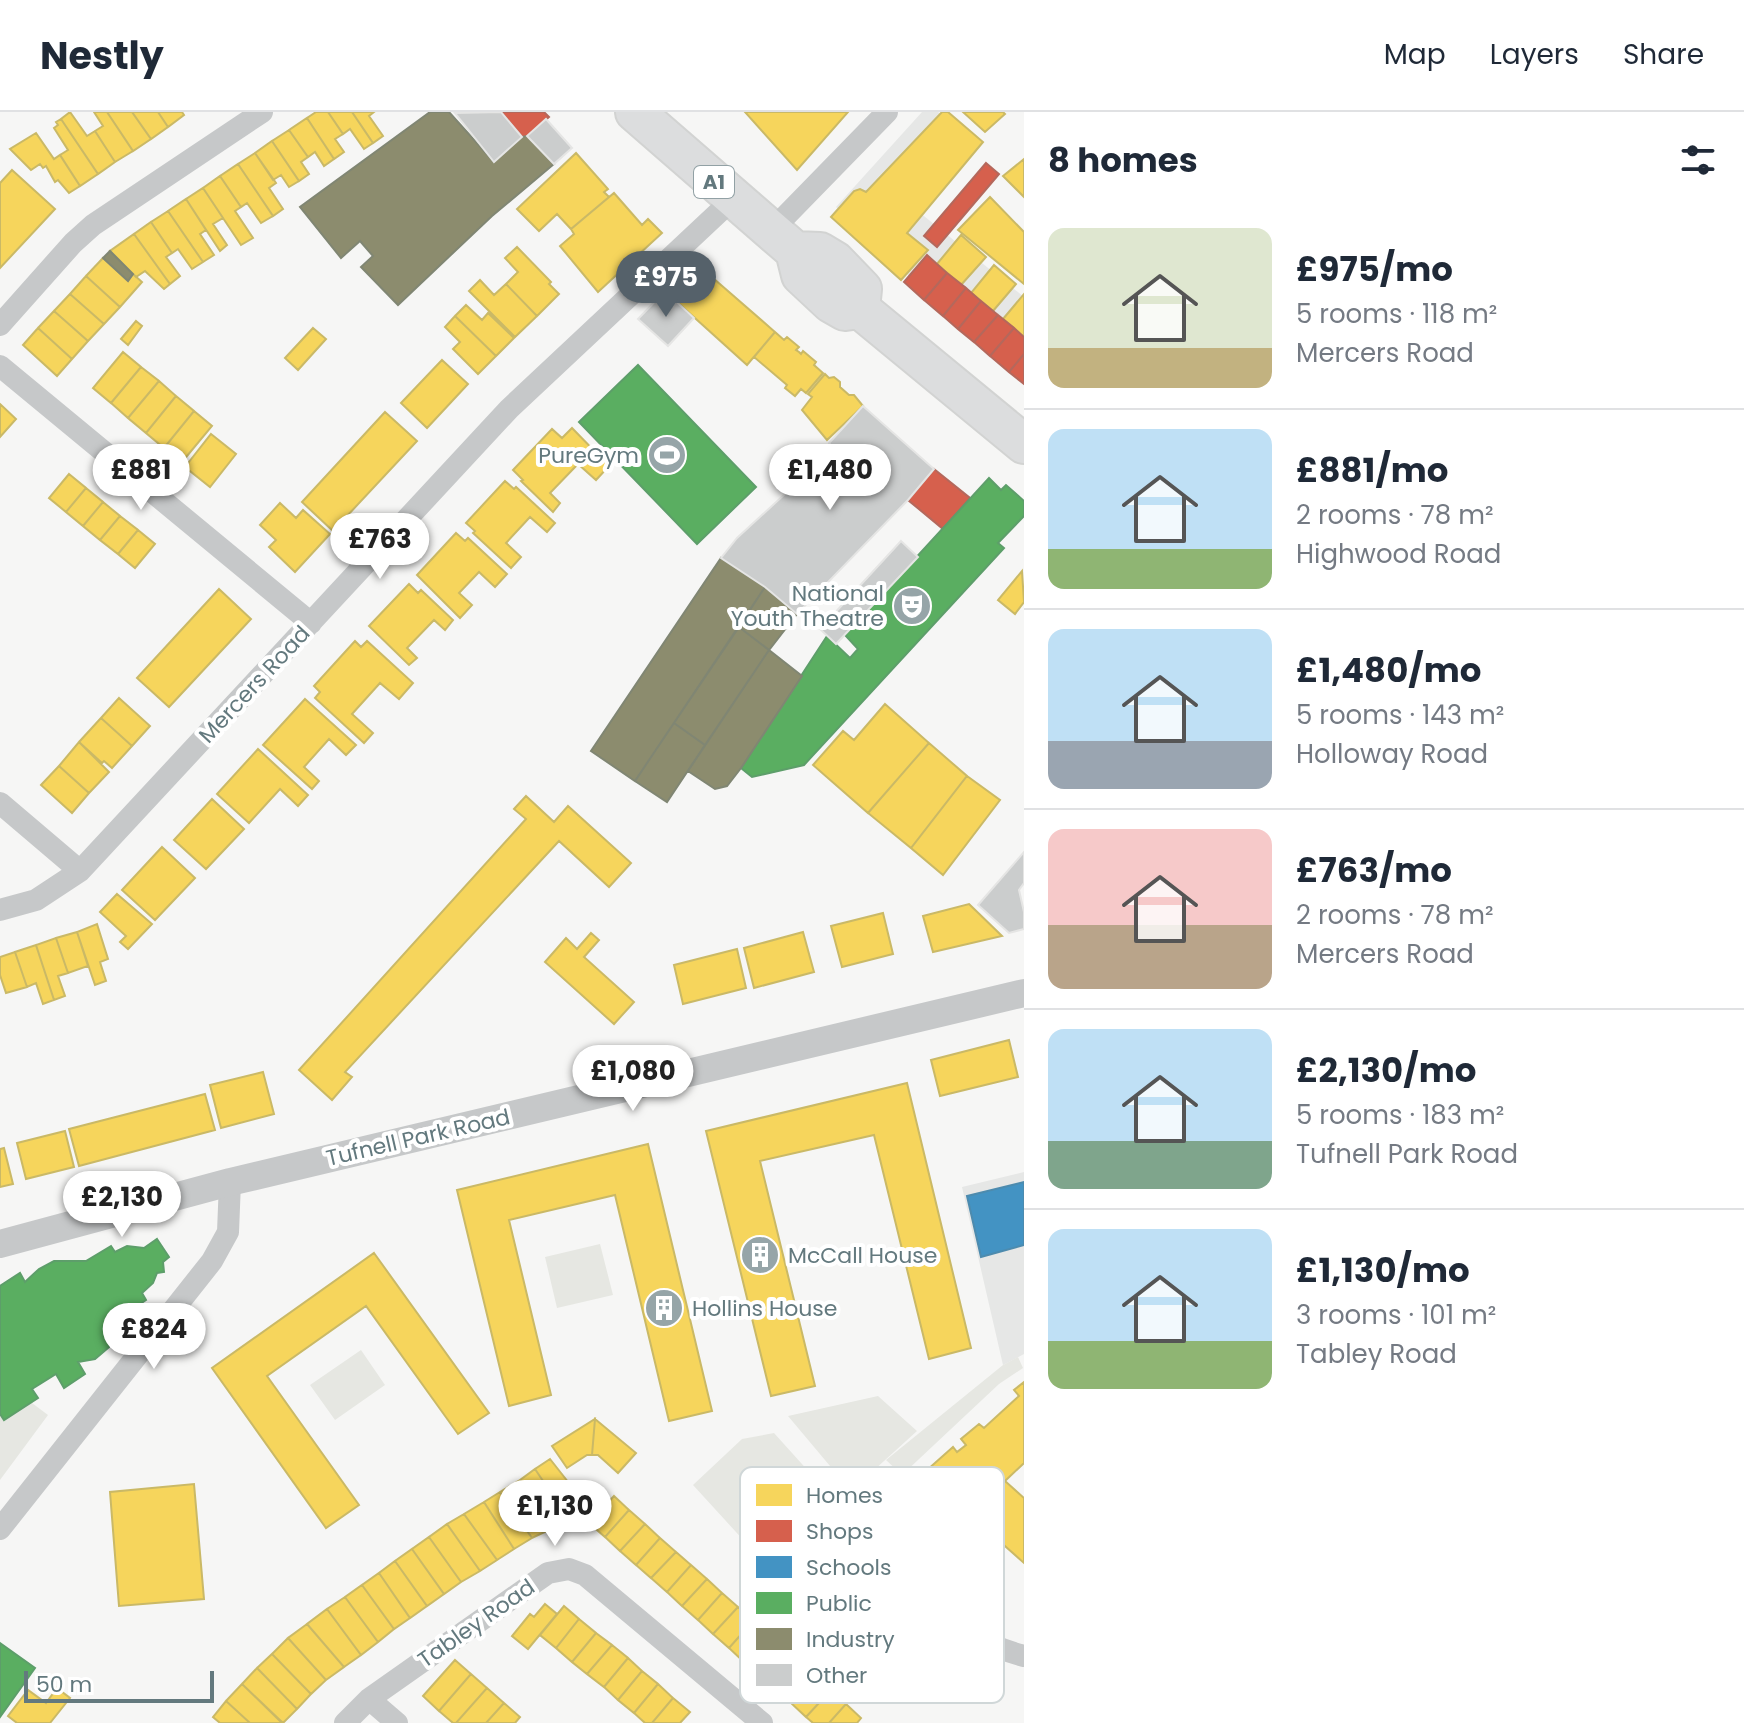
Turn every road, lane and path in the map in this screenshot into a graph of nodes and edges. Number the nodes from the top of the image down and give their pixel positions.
1 (262, 112) edge
2 (635, 112) edge
3 (887, 112) edge
4 (733, 199) junction
5 (783, 241) junction
6 (0, 325) edge
7 (0, 366) edge
8 (1024, 444) edge
9 (311, 623) junction
10 (0, 803) edge
11 (80, 871) junction
12 (0, 910) edge
13 (1024, 993) edge
14 (230, 1182) junction
15 (0, 1244) edge
16 (0, 1529) edge
17 (1004, 1651) edge
18 (1024, 1656) edge
19 (369, 1699) junction
20 (345, 1723) edge
21 (397, 1723) edge
22 (762, 1723) edge

1 - 6 street
2 - 4 highway, A1
3 - 5 street
4 - 5 highway, A1
4 - 9 street, Mercers Road
5 - 8 highway, A1
7 - 9 street
9 - 11 street, Mercers Road
10 - 11 street
11 - 12 street, Mercers Road
13 - 14 street, Tufnell Park Road
14 - 15 street, Tufnell Park Road
14 - 16 street
17 - 18 street
19 - 20 street, Tabley Road
19 - 21 street
19 - 22 street, Tabley Road

